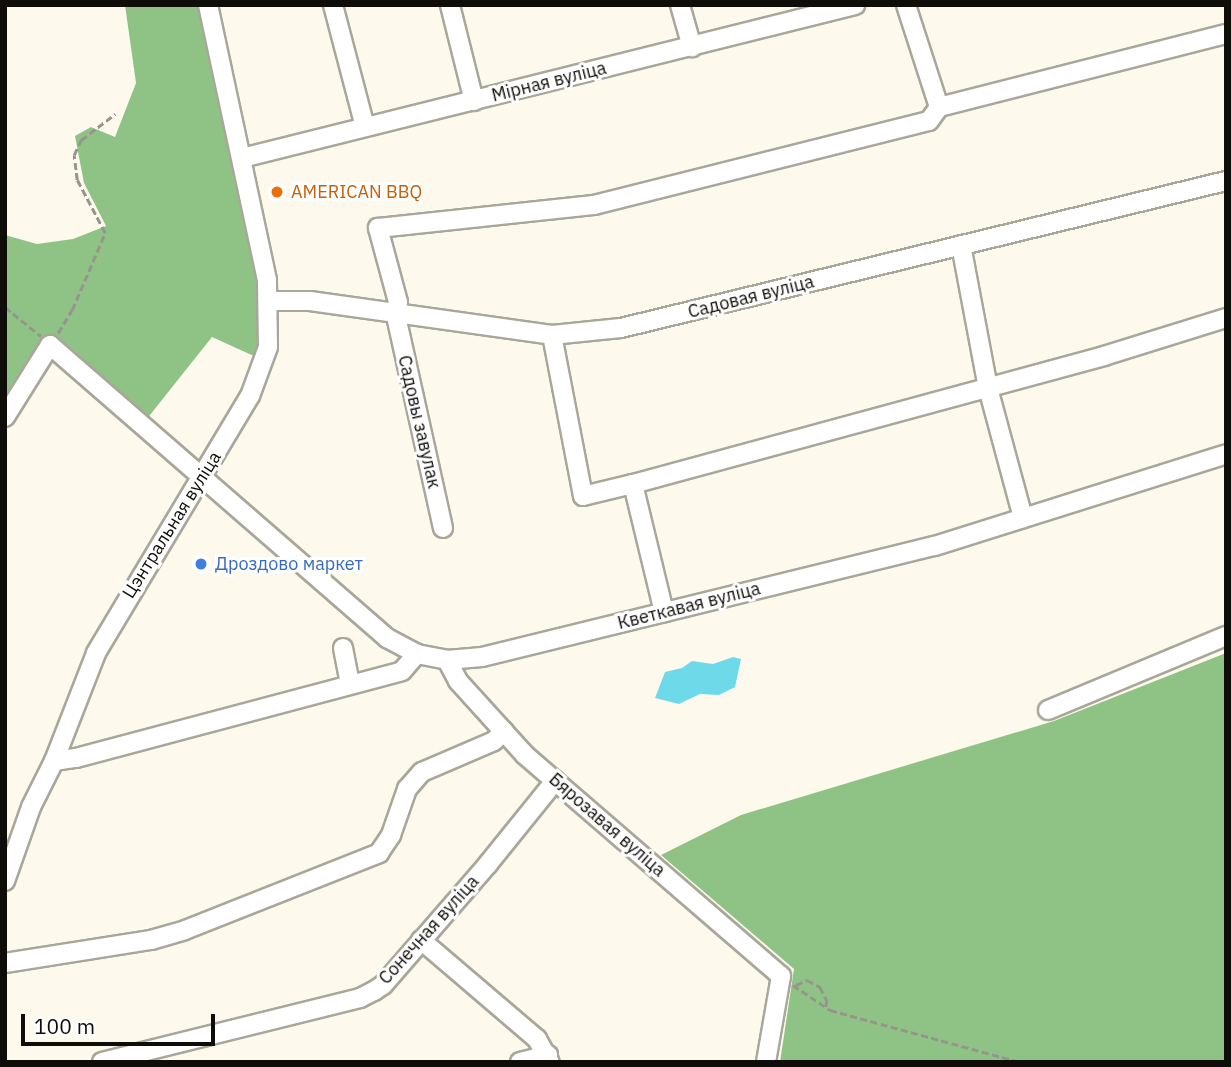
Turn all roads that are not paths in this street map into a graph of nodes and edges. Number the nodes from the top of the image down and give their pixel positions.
1 (208, 5) edge
2 (332, 5) edge
3 (450, 5) edge
4 (680, 5) edge
5 (855, 5) edge
6 (906, 5) edge
7 (1226, 34) edge
8 (692, 47) junction
9 (474, 101) junction
10 (939, 107) junction
11 (365, 127) junction
12 (242, 158) junction
13 (1226, 181) edge
14 (961, 245) junction
15 (268, 301) junction
16 (396, 316) junction
17 (1226, 318) edge
18 (552, 335) junction
19 (988, 388) junction
20 (5, 417) edge
21 (1226, 454) edge
22 (202, 479) junction
23 (633, 484) junction
24 (1023, 518) junction
25 (443, 528) dead end
26 (664, 612) junction
27 (1226, 636) edge
28 (343, 648) dead end
29 (417, 654) junction
30 (447, 660) junction
31 (350, 684) junction
32 (1048, 710) dead end
33 (503, 731) junction
34 (54, 761) junction
35 (555, 781) junction
36 (5, 881) edge
37 (421, 940) junction
38 (5, 963) edge
39 (549, 1058) edge
40 (102, 1062) edge
41 (520, 1062) edge
42 (766, 1062) edge

1 - 12 street, Цэнтральная вуліца
2 - 11 street
3 - 9 street
4 - 8 street
5 - 8 street, Мірная вуліца
6 - 10 street
7 - 10 street
8 - 9 street, Мірная вуліца
9 - 11 street, Мірная вуліца
10 - 16 street, Садовы завулак
11 - 12 street, Мірная вуліца
12 - 15 street, Цэнтральная вуліца
13 - 14 street, Садовая вуліца
14 - 18 street, Садовая вуліца
14 - 19 street
15 - 16 street, Садовая вуліца
15 - 22 street, Цэнтральная вуліца
16 - 18 street, Садовая вуліца
16 - 25 street, Садовы завулак
17 - 19 street
18 - 23 street
19 - 23 street
19 - 24 street
20 - 22 street, Кветкавая вуліца
21 - 24 street, Кветкавая вуліца
22 - 29 street, Кветкавая вуліца
22 - 34 street, Цэнтральная вуліца
23 - 26 street
24 - 26 street, Кветкавая вуліца
26 - 30 street, Кветкавая вуліца
27 - 32 street
28 - 31 street
29 - 30 street, Кветкавая вуліца
29 - 31 street
30 - 33 street, Бярозавая вуліца
31 - 34 street
33 - 35 street, Бярозавая вуліца
33 - 38 street
34 - 36 street, Цэнтральная вуліца
35 - 37 street, Сонечная вуліца
35 - 42 street, Бярозавая вуліца
37 - 39 street
37 - 40 street, Сонечная вуліца
39 - 41 street

